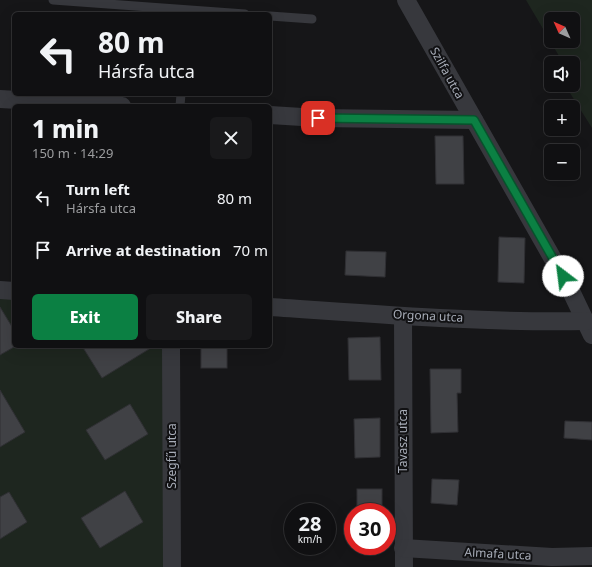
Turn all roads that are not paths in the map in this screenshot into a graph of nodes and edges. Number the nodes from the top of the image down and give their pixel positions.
1 (53, 0) edge
2 (406, 0) edge
3 (121, 2) edge
4 (185, 12) edge
5 (272, 16) edge
6 (312, 19) dead end
7 (0, 99) edge
8 (87, 104) edge
9 (272, 115) edge
10 (474, 120) junction
11 (0, 290) edge
12 (12, 291) edge
13 (272, 307) edge
14 (403, 316) junction
15 (590, 331) edge
16 (171, 348) edge
17 (403, 548) junction
18 (592, 556) edge
19 (172, 567) edge
20 (404, 567) edge

1 - 3 lane
2 - 10 street, Szilfa utca
3 - 4 lane
5 - 6 lane
7 - 8 street
9 - 10 street
10 - 15 street, Szilfa utca
11 - 12 street
13 - 14 street, Orgona utca
14 - 15 street, Orgona utca
14 - 17 street, Tavasz utca
16 - 19 street, Szegfű utca
17 - 18 street, Almafa utca
17 - 20 street, Tavasz utca

